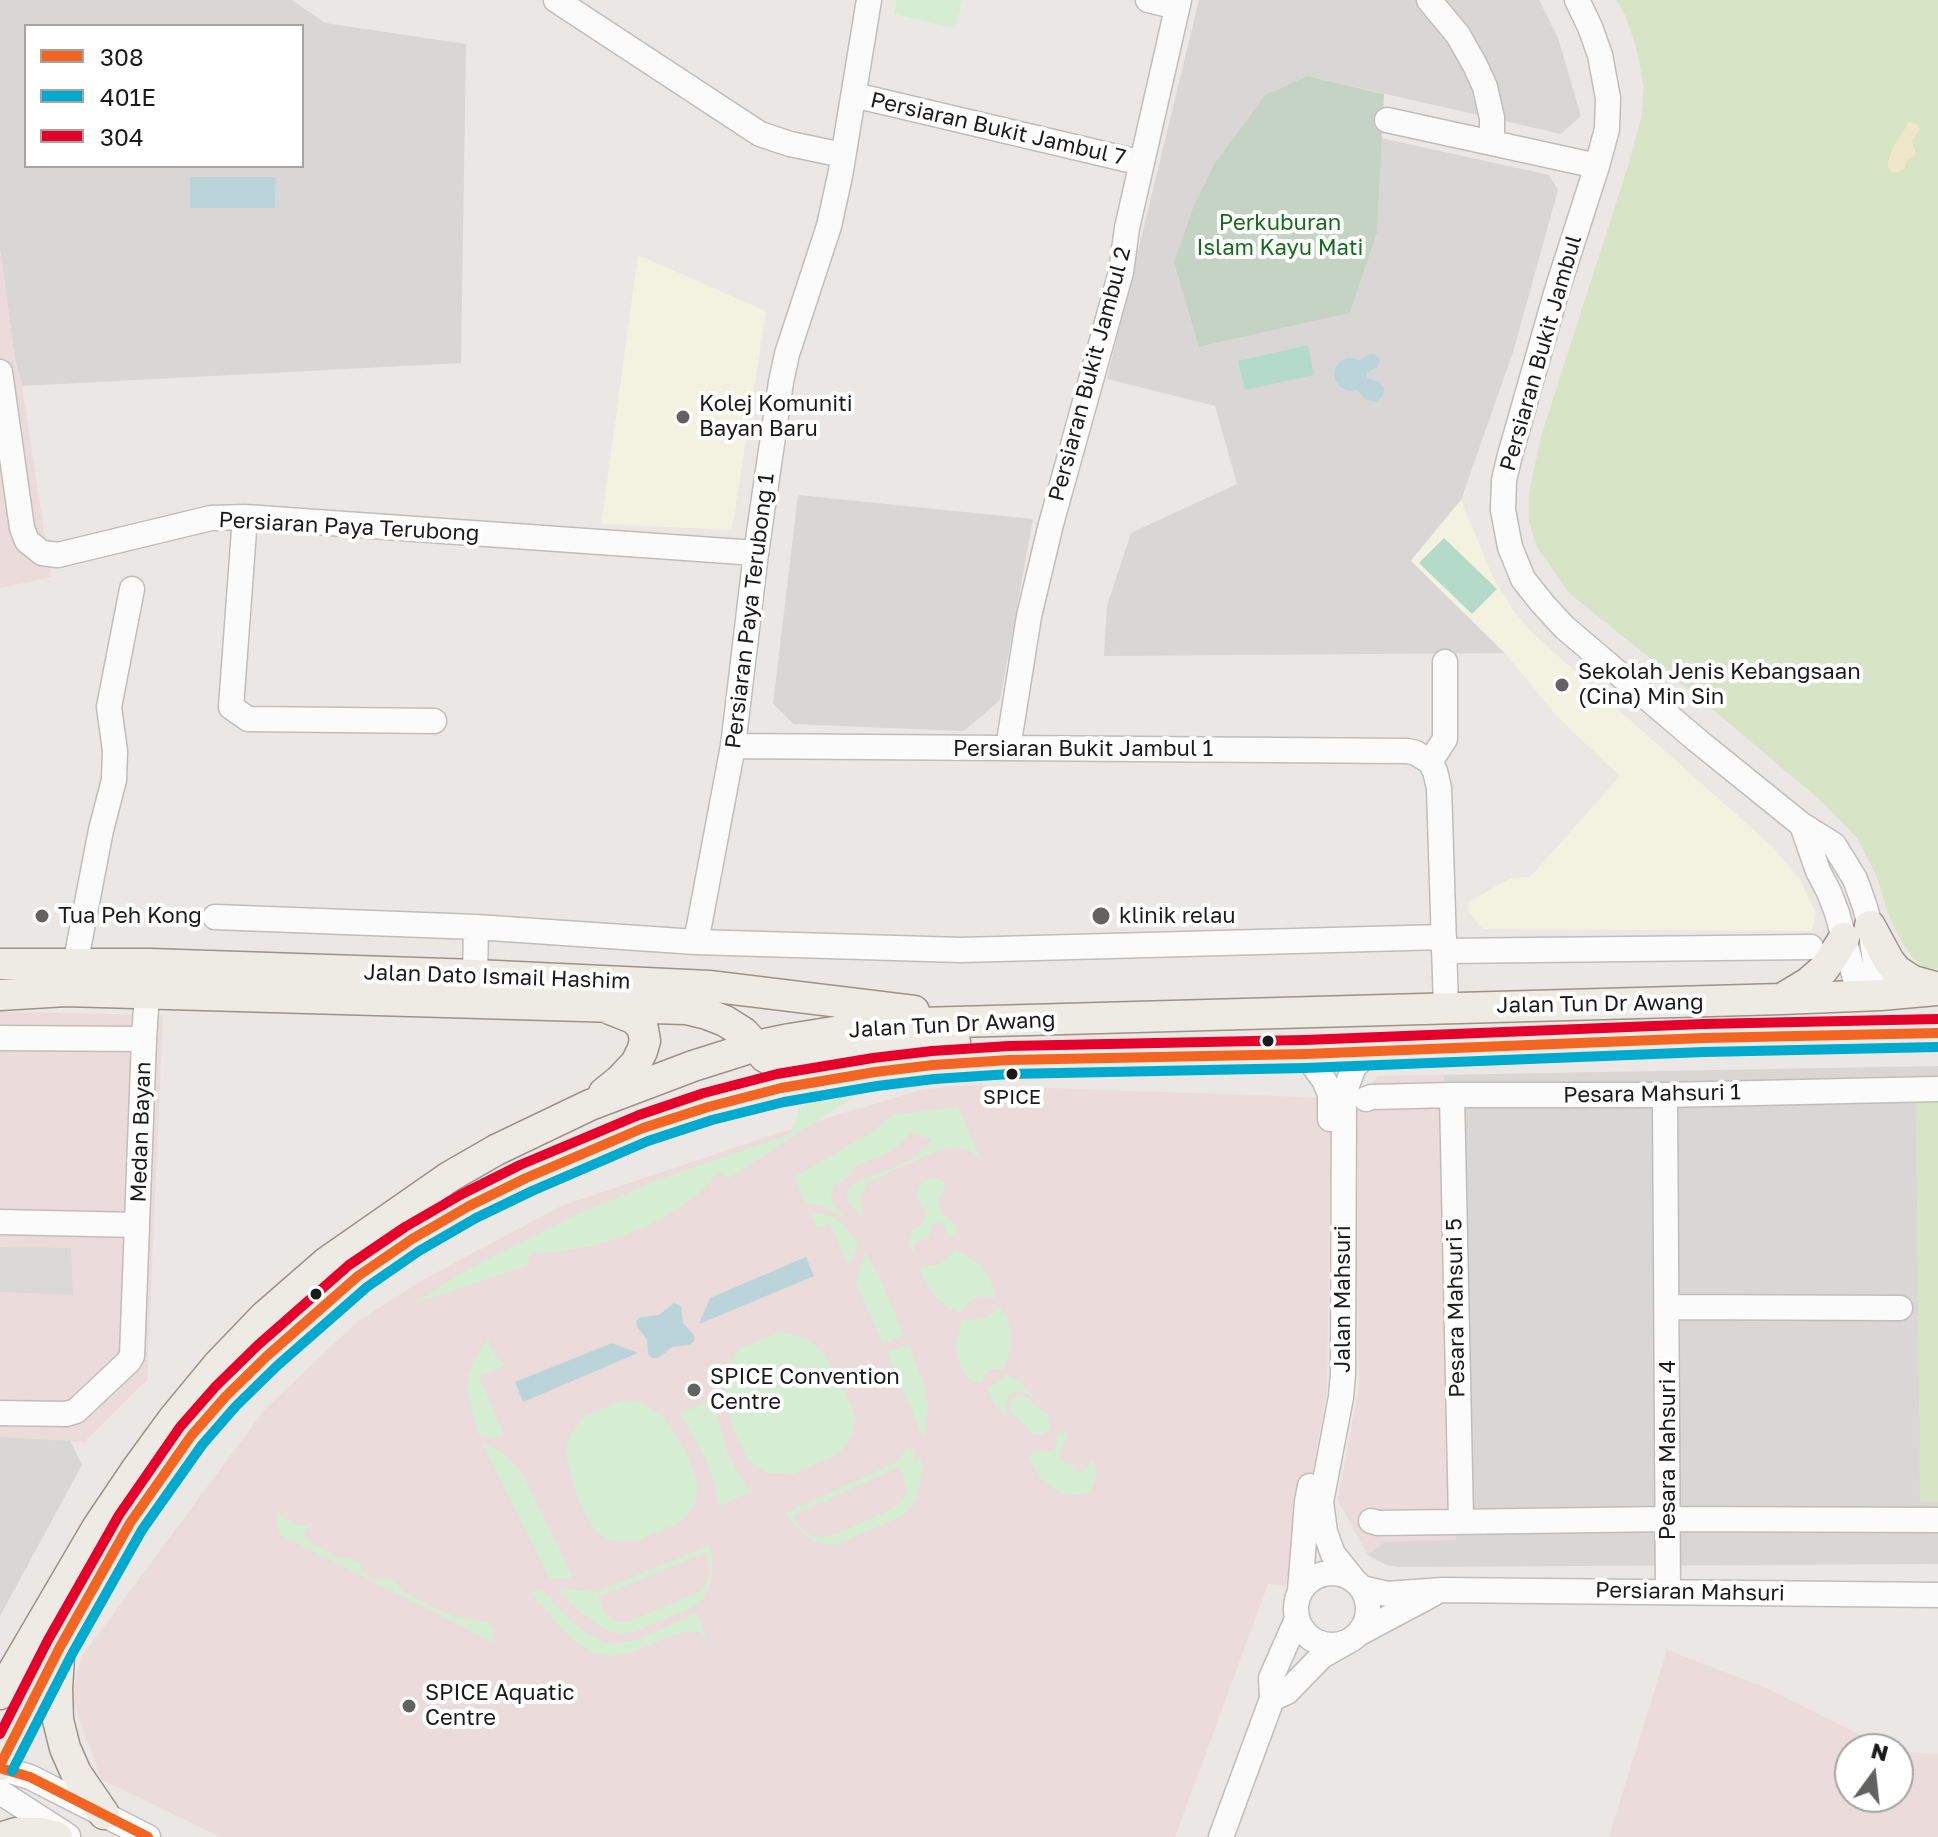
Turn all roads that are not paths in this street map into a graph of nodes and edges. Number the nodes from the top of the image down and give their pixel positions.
1 (556, 0) edge
2 (869, 0) edge
3 (1148, 0) edge
4 (1429, 0) edge
5 (1577, 0) edge
6 (1178, 4) edge
7 (854, 95) junction
8 (1387, 120) dead end
9 (1492, 143) junction
10 (843, 155) junction
11 (1142, 163) junction
12 (1597, 166) junction
13 (0, 372) edge
14 (245, 517) junction
15 (756, 553) junction
16 (132, 589) dead end
17 (1445, 662) dead end
18 (434, 721) dead end
19 (733, 746) junction
20 (1008, 748) junction
21 (1430, 762) junction
22 (215, 917) dead end
23 (476, 927) junction
24 (1857, 932) junction
25 (696, 942) junction
26 (1444, 944) junction
27 (1811, 947) dead end
28 (0, 964) edge
29 (475, 975) junction
30 (71, 978) junction
31 (148, 979) junction
32 (1938, 989) edge
33 (0, 995) edge
34 (1782, 999) junction
35 (1871, 1003) junction
36 (597, 1006) junction
37 (1446, 1008) junction
38 (991, 1022) junction
39 (1930, 1033) edge
40 (1830, 1035) junction
41 (0, 1038) edge
42 (144, 1039) junction
43 (756, 1046) junction
44 (1370, 1051) junction
45 (1305, 1054) junction
46 (1183, 1056) junction
47 (1938, 1089) edge
48 (1346, 1095) junction
49 (1452, 1095) junction
50 (1665, 1095) junction
51 (590, 1105) junction
52 (0, 1222) edge
53 (137, 1225) junction
54 (1667, 1307) junction
55 (1900, 1308) dead end
56 (0, 1413) edge
57 (1314, 1502) junction
58 (1668, 1519) junction
59 (1938, 1520) edge
60 (1371, 1521) dead end
61 (1461, 1521) junction
62 (1357, 1583) junction
63 (1442, 1590) junction
64 (1300, 1591) junction
65 (1668, 1592) junction
66 (1938, 1595) edge
67 (1297, 1619) junction
68 (1354, 1638) junction
69 (60, 1647) junction
70 (0, 1694) edge
71 (1272, 1699) junction
72 (0, 1766) edge
73 (0, 1792) edge
74 (104, 1814) junction
75 (3, 1837) edge
76 (57, 1837) edge
77 (70, 1837) edge
78 (148, 1837) edge
79 (1221, 1837) edge

1 - 10 street
2 - 7 street, Persiaran Paya Terubong 1
3 - 6 street
4 - 9 street
5 - 12 street, Persiaran Bukit Jambul
6 - 11 street, Persiaran Bukit Jambul 2
7 - 10 street, Persiaran Paya Terubong 1
7 - 11 street, Persiaran Bukit Jambul 7
8 - 9 street
9 - 12 street
10 - 15 street, Persiaran Paya Terubong 1
11 - 20 street, Persiaran Bukit Jambul 2
12 - 24 street, Persiaran Bukit Jambul
13 - 14 street, Persiaran Paya Terubong
14 - 15 street, Persiaran Paya Terubong
14 - 18 street
15 - 19 street, Persiaran Paya Terubong 1
16 - 30 street
17 - 21 street
19 - 20 street, Persiaran Bukit Jambul 1
19 - 25 street, Persiaran Paya Terubong 1
20 - 21 street, Persiaran Bukit Jambul 1
21 - 26 street
22 - 23 street
23 - 25 street
23 - 29 street
24 - 32 main road
24 - 34 main road
24 - 35 street, Persiaran Bukit Jambul
25 - 26 street
26 - 27 street
26 - 37 street
28 - 30 main road, Jalan Dato Ismail Hashim
29 - 31 main road, Jalan Dato Ismail Hashim
29 - 38 main road, Jalan Dato Ismail Hashim
30 - 31 main road, Jalan Dato Ismail Hashim
30 - 33 main road, Jalan Dato Ismail Hashim
31 - 36 main road, Jalan Dato Ismail Hashim
31 - 42 street, Medan Bayan
32 - 35 main road, Jalan Tun Dr Awang
34 - 35 main road, Jalan Tun Dr Awang
34 - 37 main road, Jalan Tun Dr Awang
35 - 39 main road
35 - 40 main road
36 - 43 main road, Jalan Dato Ismail Hashim
36 - 51 main road
37 - 38 main road, Jalan Tun Dr Awang
38 - 43 main road, Jalan Tun Dr Awang
39 - 40 main road, Jalan Tun Dr Awang
40 - 44 main road, Jalan Tun Dr Awang
41 - 42 street, Medan Bayan
42 - 53 street, Medan Bayan
43 - 46 main road, Jalan Dato Ismail Hashim
43 - 51 main road, Jalan Tun Dr Awang
44 - 45 main road, Jalan Tun Dr Awang
44 - 48 street
45 - 46 main road, Jalan Tun Dr Awang
45 - 48 street
46 - 69 main road, Jalan Tun Dr Awang
47 - 50 street, Pesara Mahsuri 1
48 - 49 street, Pesara Mahsuri 1
48 - 57 street, Jalan Mahsuri
49 - 50 street, Pesara Mahsuri 1
49 - 61 street, Pesara Mahsuri 5
50 - 54 street, Pesara Mahsuri 4
51 - 70 main road, Jalan Tun Dr Awang
52 - 53 street, Medan Bayan
53 - 56 street, Medan Bayan
54 - 55 street
54 - 58 street, Pesara Mahsuri 4
57 - 62 street
57 - 64 street, Jalan Mahsuri
58 - 59 street
58 - 61 street
58 - 65 street, Pesara Mahsuri 4
60 - 61 street
62 - 63 street, Persiaran Mahsuri
62 - 64 street
62 - 68 street
63 - 65 street, Persiaran Mahsuri
63 - 68 street, Persiaran Mahsuri
64 - 67 street
65 - 66 street, Persiaran Mahsuri
67 - 68 street
67 - 71 street
68 - 71 street, Persiaran Mahsuri
69 - 72 main road, Jalan Tun Dr Awang
69 - 74 main road
71 - 79 street
72 - 74 street
73 - 77 street
74 - 78 street
75 - 76 main road

